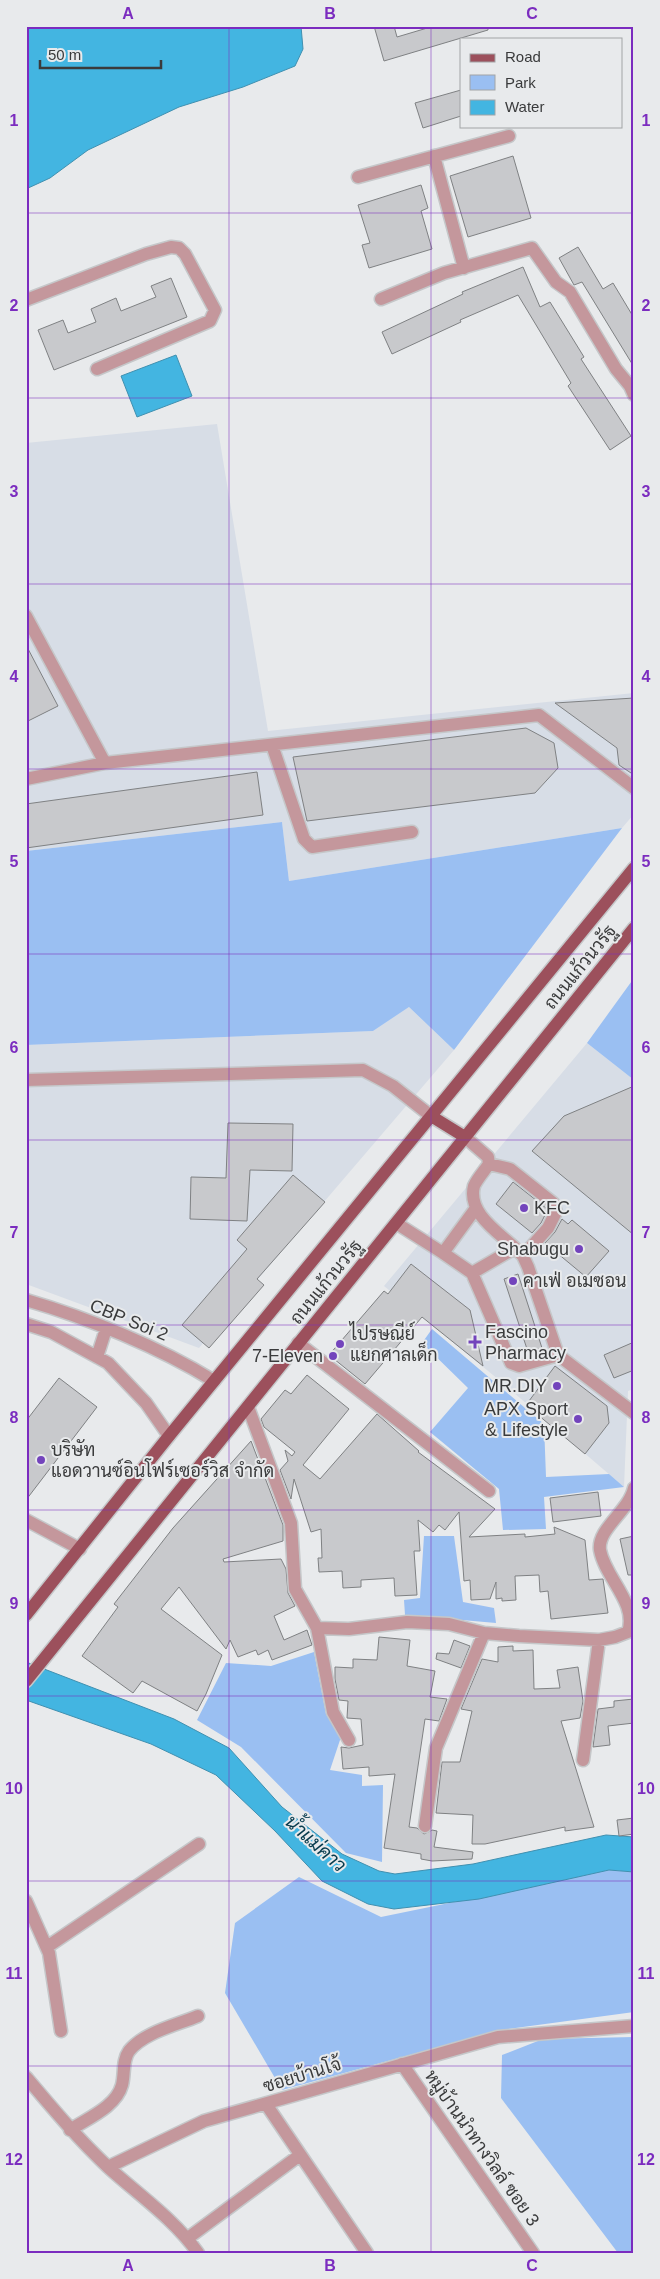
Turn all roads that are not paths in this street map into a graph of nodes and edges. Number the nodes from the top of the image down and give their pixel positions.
1 (509, 136) dead end
2 (434, 156) junction
3 (358, 177) dead end
4 (464, 268) junction
5 (381, 299) dead end
6 (26, 300) edge
7 (97, 368) dead end
8 (634, 396) edge
9 (26, 616) edge
10 (272, 744) junction
11 (105, 763) junction
12 (26, 779) edge
13 (634, 788) edge
14 (412, 832) dead end
15 (634, 868) edge
16 (634, 928) edge
17 (26, 1080) edge
18 (431, 1116) junction
19 (465, 1137) junction
20 (489, 1164) junction
21 (476, 1208) junction
22 (396, 1223) junction
23 (519, 1252) junction
24 (442, 1253) junction
25 (472, 1273) junction
26 (26, 1300) edge
27 (26, 1324) edge
28 (106, 1329) junction
29 (298, 1343) junction
30 (558, 1355) junction
31 (97, 1357) junction
32 (214, 1381) junction
33 (248, 1407) junction
34 (634, 1413) edge
35 (169, 1436) junction
36 (634, 1488) edge
37 (489, 1491) dead end
38 (26, 1520) edge
39 (80, 1549) junction
40 (26, 1615) edge
41 (317, 1628) junction
42 (484, 1633) junction
43 (632, 1634) edge
44 (599, 1640) junction
45 (26, 1681) edge
46 (348, 1740) dead end
47 (583, 1760) dead end
48 (425, 1826) dead end
49 (199, 1844) dead end
50 (26, 1901) edge
51 (46, 1947) junction
52 (198, 2016) dead end
53 (634, 2026) edge
54 (61, 2031) dead end
55 (402, 2064) junction
56 (26, 2077) edge
57 (266, 2104) junction
58 (70, 2130) junction
59 (300, 2154) junction
60 (108, 2167) junction
61 (188, 2238) junction
62 (198, 2253) edge
63 (367, 2253) edge
64 (534, 2253) edge

1 - 2 street
2 - 3 street
2 - 4 street
4 - 5 street
4 - 8 street
6 - 7 street
9 - 11 street
10 - 11 street
10 - 13 street
10 - 14 street
11 - 12 street
15 - 18 main road, ถนนแก้วนวรัฐ
16 - 19 main road, ถนนแก้วนวรัฐ
17 - 18 street
18 - 19 main road
18 - 32 main road, ถนนแก้วนวรัฐ
19 - 20 street
19 - 22 main road, ถนนแก้วนวรัฐ
20 - 21 street
20 - 23 street
21 - 23 street
21 - 24 street
22 - 24 street
22 - 29 main road, ถนนแก้วนวรัฐ
23 - 25 street
23 - 30 street
24 - 25 street
25 - 30 street
26 - 28 street, CBP Soi 2
27 - 31 street
28 - 31 street
28 - 32 street, CBP Soi 2
29 - 33 main road, ถนนแก้วนวรัฐ
29 - 37 street
30 - 34 street
31 - 35 street
32 - 35 main road, ถนนแก้วนวรัฐ
33 - 41 street
33 - 45 main road, ถนนแก้วนวรัฐ
35 - 39 main road, ถนนแก้วนวรัฐ
36 - 43 street
38 - 39 street
39 - 40 main road, ถนนแก้วนวรัฐ
41 - 42 street
41 - 46 street
42 - 44 street
42 - 48 street
43 - 44 street
44 - 47 street
49 - 51 street
50 - 51 street
51 - 54 street
52 - 58 street
53 - 55 street, ซอยบ้านโจ้
55 - 57 street, ซอยบ้านโจ้
55 - 64 street, หมู่บ้านนำทางวิลล์ ซอย 3
56 - 58 street
57 - 59 street
57 - 60 street, ซอยบ้านโจ้
58 - 60 street
59 - 61 street
59 - 63 street
60 - 61 street
61 - 62 street

